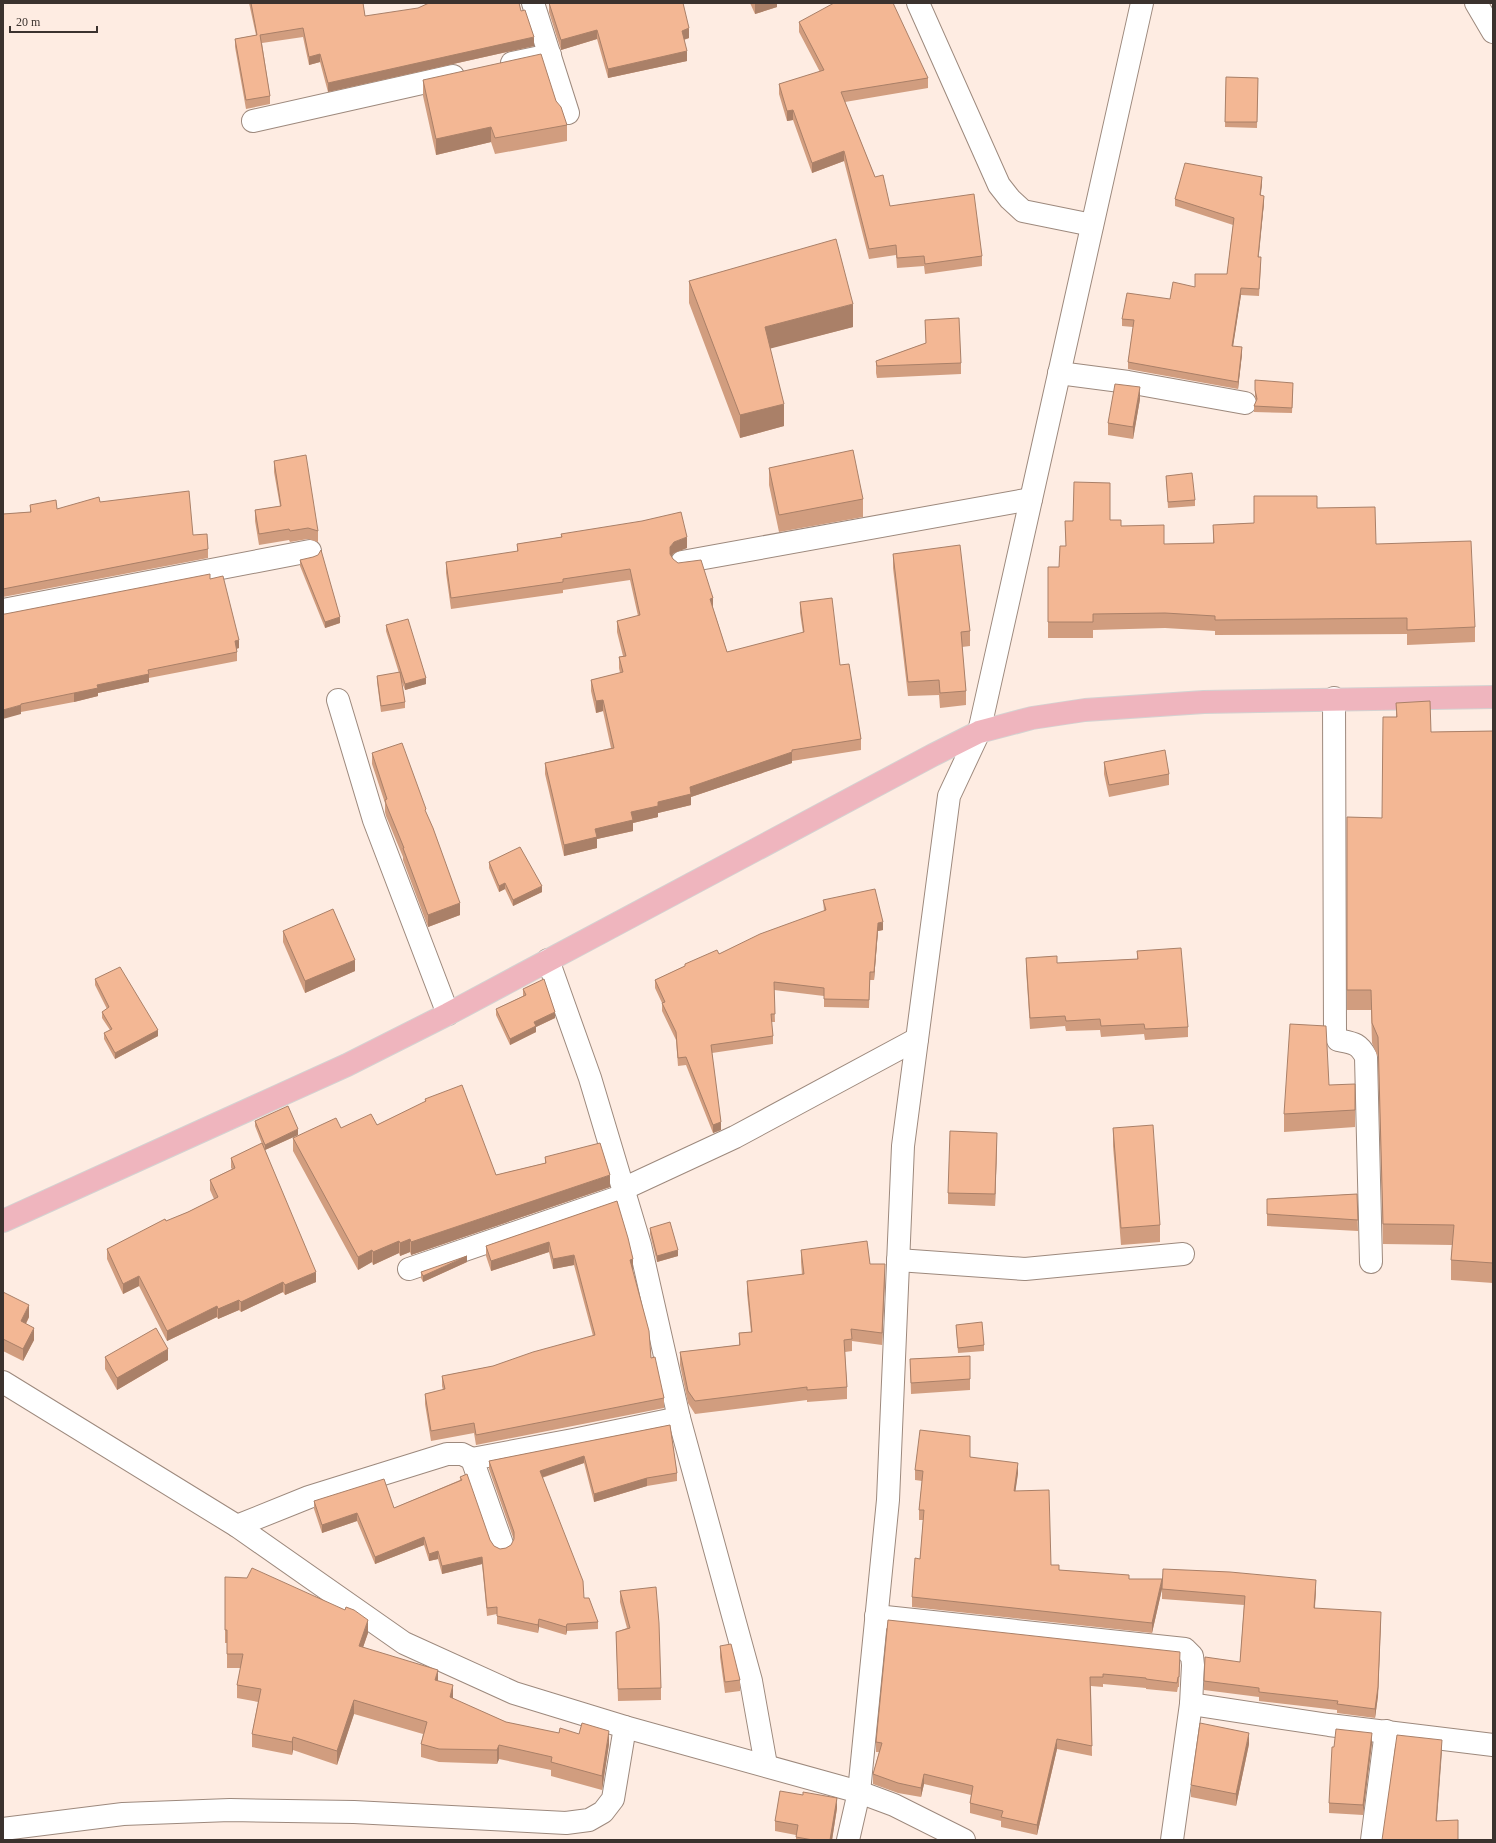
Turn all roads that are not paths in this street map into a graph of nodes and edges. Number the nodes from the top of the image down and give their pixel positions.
1 (533, 3) edge
2 (918, 3) edge
3 (1142, 3) edge
4 (1476, 3) edge
5 (1493, 32) edge
6 (550, 55) junction
7 (495, 67) edge
8 (472, 72) edge
9 (568, 113) dead end
10 (253, 121) dead end
11 (1092, 225) junction
12 (1059, 373) junction
13 (1245, 403) dead end
14 (1031, 499) junction
15 (310, 551) dead end
16 (682, 562) edge
17 (3, 610) edge
18 (1493, 697) edge
19 (1334, 698) junction
20 (338, 700) dead end
21 (979, 732) junction
22 (548, 960) junction
23 (448, 1014) junction
24 (917, 1040) junction
25 (624, 1192) junction
26 (3, 1221) edge
27 (1183, 1254) dead end
28 (898, 1260) junction
29 (1371, 1262) dead end
30 (409, 1269) dead end
31 (3, 1382) edge
32 (679, 1418) junction
33 (472, 1458) junction
34 (237, 1526) junction
35 (502, 1544) dead end
36 (876, 1616) junction
37 (1191, 1704) junction
38 (625, 1727) junction
39 (1386, 1731) junction
40 (1493, 1745) edge
41 (766, 1765) junction
42 (858, 1792) junction
43 (3, 1828) edge
44 (848, 1840) edge
45 (964, 1840) edge
46 (1172, 1840) edge
47 (1372, 1840) edge

1 - 6 street
2 - 11 street
3 - 11 street
4 - 5 street
6 - 7 street
6 - 9 street
8 - 10 street
11 - 12 street
12 - 13 street
12 - 14 street
14 - 16 street
14 - 21 street
15 - 17 street
18 - 19 main road
19 - 21 main road
19 - 29 street
20 - 23 street
21 - 22 main road
21 - 24 street
22 - 23 main road
22 - 25 street
23 - 26 main road
24 - 25 street
24 - 28 street
25 - 30 street
25 - 32 street
27 - 28 street
28 - 36 street
31 - 34 street
32 - 33 street
32 - 41 street
33 - 34 street
33 - 35 street
34 - 38 street
36 - 37 street
36 - 42 street
37 - 39 street
37 - 46 street
38 - 41 street
38 - 43 street
39 - 40 street
39 - 47 street
41 - 42 street
42 - 44 street
42 - 45 street

